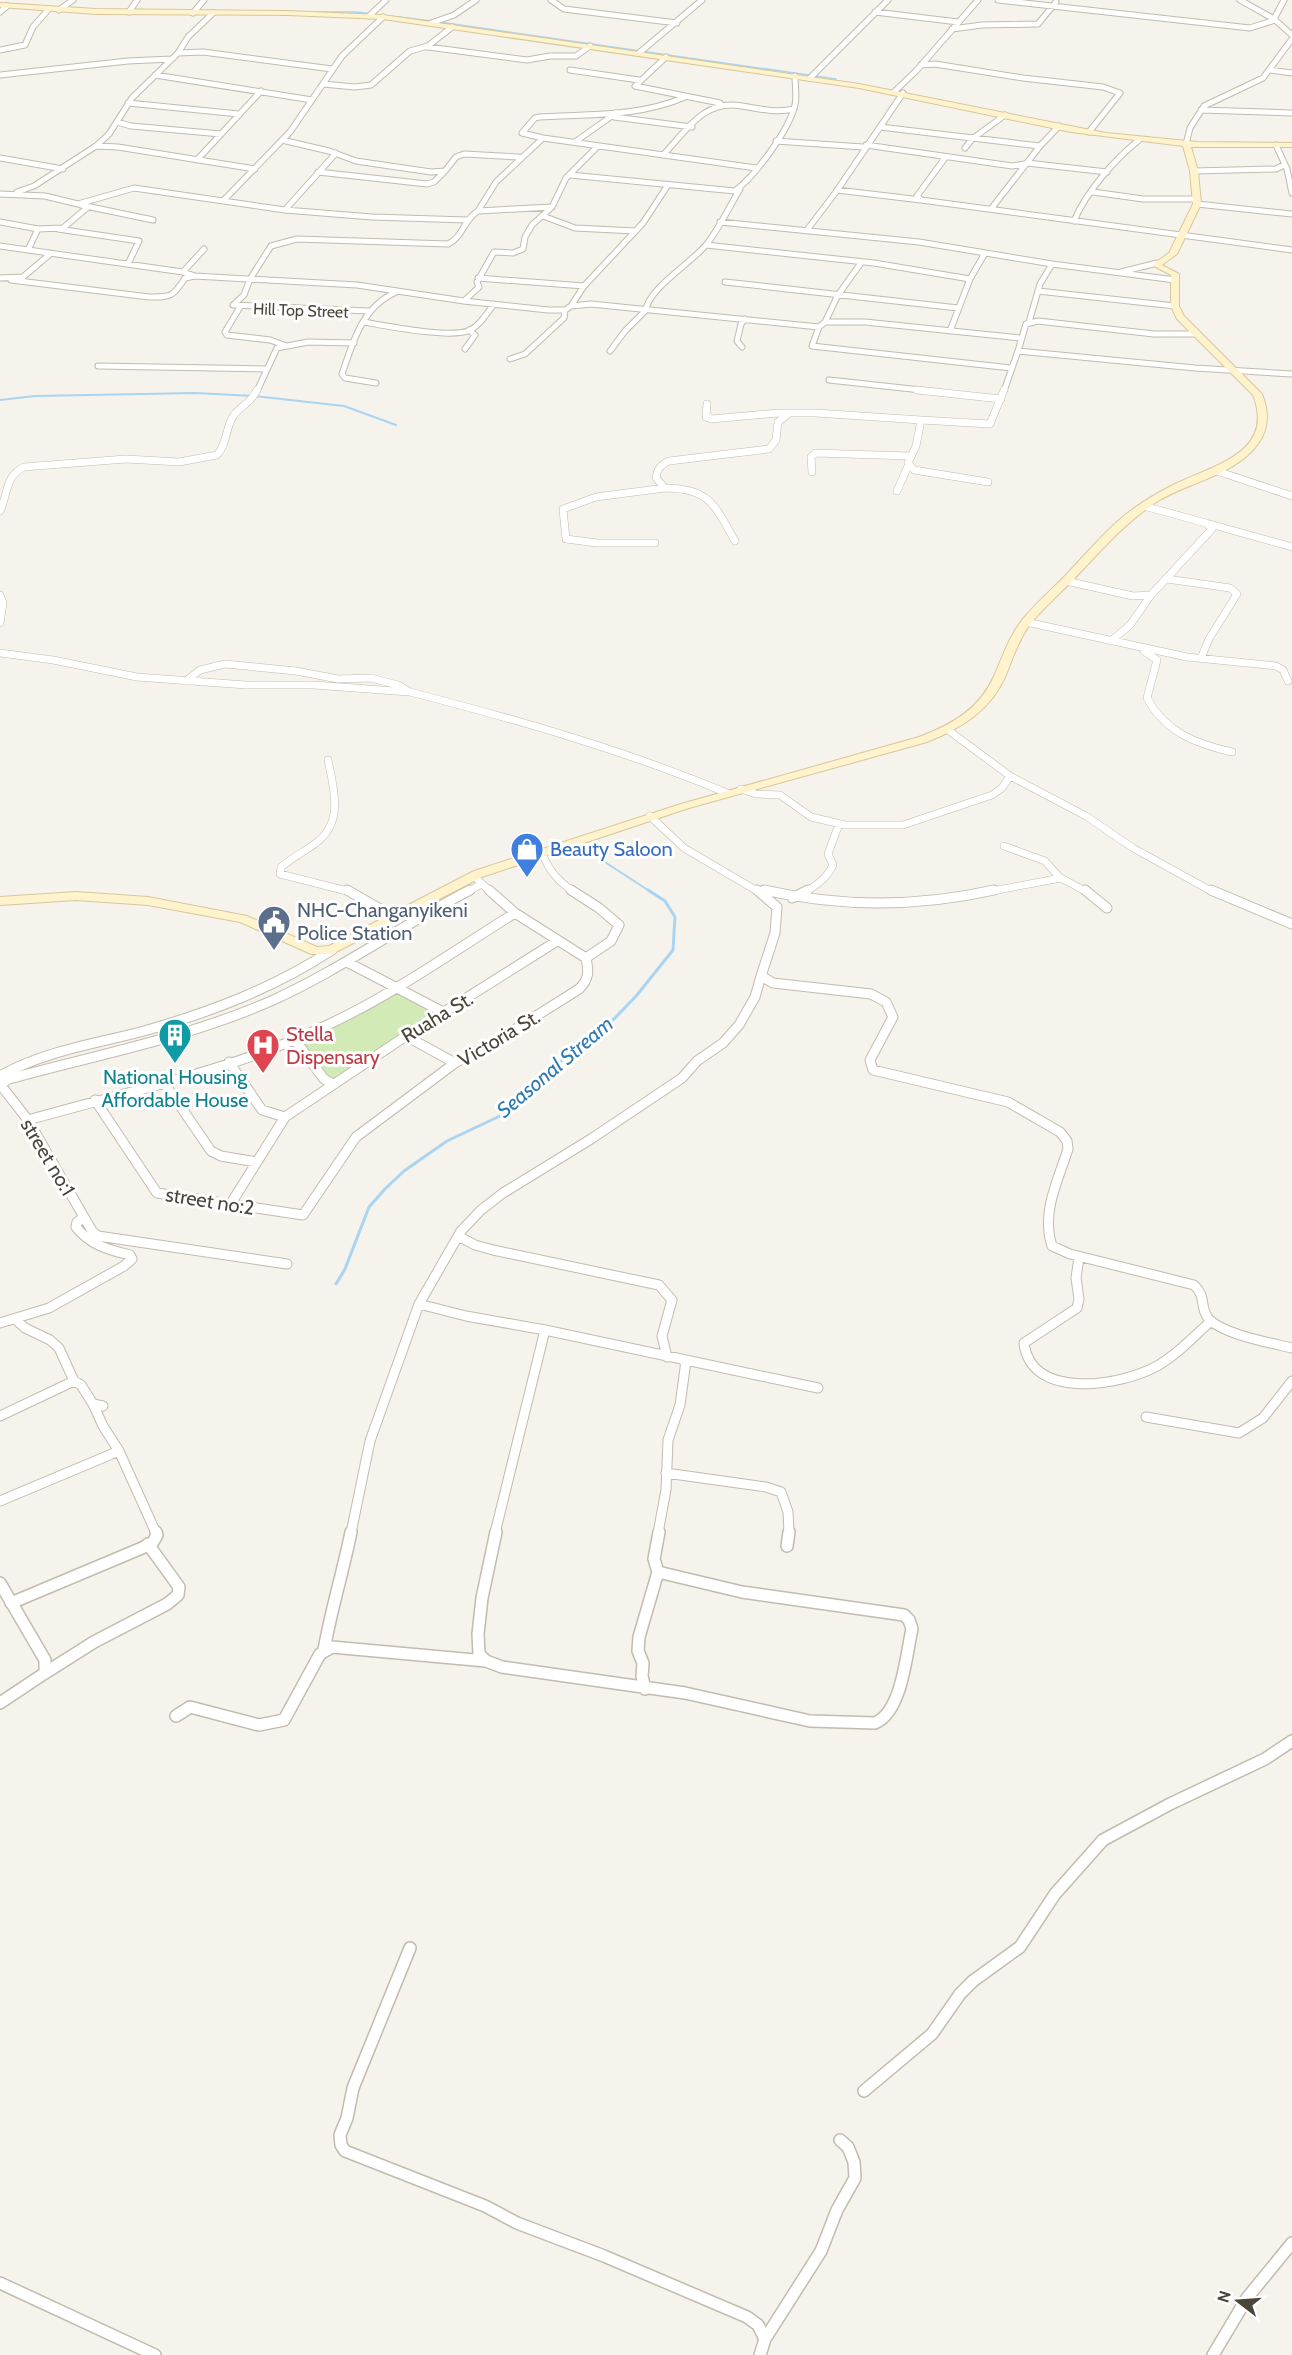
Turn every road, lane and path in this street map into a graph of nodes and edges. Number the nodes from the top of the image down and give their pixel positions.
1 (73, 0) edge
2 (137, 0) edge
3 (204, 0) edge
4 (386, 0) edge
5 (475, 0) edge
6 (551, 0) edge
7 (702, 0) edge
8 (888, 0) edge
9 (978, 0) edge
10 (998, 0) edge
11 (1057, 0) edge
12 (1240, 0) edge
13 (1284, 0) edge
14 (1053, 5) junction
15 (2, 8) edge
16 (48, 10) junction
17 (59, 10) junction
18 (129, 12) junction
19 (875, 12) junction
20 (193, 13) junction
21 (213, 13) junction
22 (369, 15) junction
23 (383, 16) junction
24 (1274, 19) junction
25 (958, 22) junction
26 (430, 23) junction
27 (677, 24) junction
28 (452, 27) junction
29 (952, 29) junction
30 (1292, 37) edge
31 (590, 46) junction
32 (428, 47) dead end
33 (0, 50) edge
34 (178, 53) junction
35 (639, 53) junction
36 (666, 57) junction
37 (172, 59) junction
38 (921, 65) junction
39 (332, 69) junction
40 (570, 70) dead end
41 (1270, 70) junction
42 (1292, 73) edge
43 (0, 75) edge
44 (155, 75) junction
45 (795, 76) junction
46 (810, 78) junction
47 (639, 80) junction
48 (323, 84) junction
49 (261, 91) junction
50 (894, 92) junction
51 (903, 93) junction
52 (685, 97) junction
53 (312, 100) junction
54 (128, 103) junction
55 (722, 103) junction
56 (794, 109) junction
57 (1201, 110) junction
58 (776, 112) junction
59 (1292, 113) edge
60 (239, 114) junction
61 (614, 115) junction
62 (1005, 115) junction
63 (790, 116) junction
64 (117, 122) junction
65 (1059, 126) junction
66 (692, 127) junction
67 (880, 127) junction
68 (1089, 132) junction
69 (221, 134) junction
70 (543, 138) junction
71 (777, 139) junction
72 (972, 139) junction
73 (1139, 140) junction
74 (281, 141) junction
75 (575, 142) junction
76 (1186, 144) junction
77 (1276, 145) junction
78 (1292, 145) edge
79 (96, 146) junction
80 (598, 146) junction
81 (865, 146) junction
82 (1040, 146) junction
83 (965, 148) dead end
84 (336, 153) junction
85 (663, 155) junction
86 (0, 158) edge
87 (519, 158) junction
88 (945, 158) junction
89 (197, 160) junction
90 (1024, 165) junction
91 (758, 166) junction
92 (1288, 168) edge
93 (63, 169) junction
94 (255, 169) junction
95 (445, 171) junction
96 (1194, 171) junction
97 (318, 172) junction
98 (1107, 172) junction
99 (570, 175) junction
100 (668, 186) junction
101 (740, 189) junction
102 (837, 190) junction
103 (1093, 192) junction
104 (14, 193) junction
105 (1292, 193) edge
106 (0, 196) edge
107 (224, 200) junction
108 (921, 200) junction
109 (1198, 201) junction
110 (78, 204) junction
111 (88, 207) junction
112 (552, 207) junction
113 (991, 209) junction
114 (285, 210) junction
115 (477, 211) junction
116 (1290, 213) edge
117 (543, 216) junction
118 (153, 220) dead end
119 (468, 220) junction
120 (1074, 221) junction
121 (0, 222) edge
122 (720, 222) junction
123 (38, 229) junction
124 (58, 229) junction
125 (807, 230) junction
126 (635, 231) junction
127 (1182, 234) junction
128 (706, 245) junction
129 (0, 246) edge
130 (204, 249) dead end
131 (28, 250) junction
132 (1292, 250) edge
133 (985, 253) junction
134 (50, 254) junction
135 (861, 263) junction
136 (1157, 263) junction
137 (128, 264) junction
138 (1052, 264) junction
139 (183, 272) junction
140 (1116, 273) junction
141 (195, 276) junction
142 (478, 278) junction
143 (28, 279) junction
144 (250, 279) junction
145 (970, 279) junction
146 (1, 280) edge
147 (496, 280) junction
148 (1175, 280) junction
149 (725, 282) dead end
150 (584, 286) junction
151 (480, 287) junction
152 (1038, 291) junction
153 (389, 292) junction
154 (837, 295) junction
155 (464, 301) junction
156 (483, 303) junction
157 (494, 304) junction
158 (1175, 306) junction
159 (237, 307) junction
160 (568, 308) junction
161 (958, 308) junction
162 (646, 310) junction
163 (369, 311) junction
164 (746, 320) junction
165 (364, 322) junction
166 (825, 322) junction
167 (1029, 322) junction
168 (819, 327) junction
169 (469, 330) junction
170 (950, 331) junction
171 (1197, 334) junction
172 (1020, 338) junction
173 (354, 343) junction
174 (284, 345) junction
175 (742, 347) dead end
176 (465, 349) dead end
177 (610, 351) dead end
178 (1018, 351) junction
179 (510, 359) dead end
180 (98, 366) dead end
181 (1011, 368) junction
182 (265, 369) junction
183 (1233, 369) junction
184 (1292, 374) edge
185 (829, 380) dead end
186 (376, 382) dead end
187 (1001, 399) junction
188 (707, 404) dead end
189 (787, 415) junction
190 (921, 420) junction
191 (910, 456) junction
192 (908, 466) junction
193 (1217, 471) junction
194 (812, 472) dead end
195 (988, 482) dead end
196 (665, 488) junction
197 (897, 491) dead end
198 (1292, 496) edge
199 (1144, 506) junction
200 (0, 511) edge
201 (1206, 523) junction
202 (735, 541) dead end
203 (655, 543) dead end
204 (1292, 547) edge
205 (1167, 579) junction
206 (1066, 580) junction
207 (0, 595) edge
208 (1151, 595) junction
209 (1026, 622) junction
210 (0, 623) edge
211 (1111, 642) junction
212 (1139, 648) junction
213 (0, 653) edge
214 (1201, 658) junction
215 (186, 681) junction
216 (1288, 681) dead end
217 (410, 692) junction
218 (948, 730) junction
219 (1232, 752) dead end
220 (328, 760) dead end
221 (1010, 776) junction
222 (741, 789) junction
223 (727, 793) junction
224 (650, 816) junction
225 (839, 824) junction
226 (1004, 846) dead end
227 (542, 852) junction
228 (1059, 877) junction
229 (478, 880) junction
230 (759, 889) junction
231 (792, 898) junction
232 (0, 901) edge
233 (777, 907) junction
234 (1107, 908) dead end
235 (515, 913) junction
236 (394, 916) junction
237 (1292, 924) edge
238 (556, 941) junction
239 (332, 950) junction
240 (586, 958) junction
241 (347, 962) junction
242 (761, 976) junction
243 (394, 987) junction
244 (445, 1013) junction
245 (406, 1036) junction
246 (295, 1040) junction
247 (229, 1062) junction
248 (455, 1064) junction
249 (0, 1076) edge
250 (163, 1081) junction
251 (333, 1084) junction
252 (95, 1100) junction
253 (285, 1117) junction
254 (28, 1120) junction
255 (257, 1162) junction
256 (230, 1204) junction
257 (303, 1215) joint
258 (84, 1218) junction
259 (458, 1236) junction
260 (1079, 1257) junction
261 (287, 1264) dead end
262 (419, 1304) junction
263 (15, 1319) junction
264 (1210, 1322) junction
265 (0, 1323) edge
266 (545, 1330) junction
267 (1292, 1348) edge
268 (667, 1357) junction
269 (686, 1361) junction
270 (74, 1381) junction
271 (1292, 1381) edge
272 (818, 1388) dead end
273 (0, 1416) edge
274 (1146, 1417) dead end
275 (119, 1451) junction
276 (666, 1473) junction
277 (0, 1502) edge
278 (148, 1545) junction
279 (787, 1546) dead end
280 (658, 1572) junction
281 (0, 1583) edge
282 (10, 1603) junction
283 (324, 1650) junction
284 (486, 1661) junction
285 (45, 1673) junction
286 (642, 1676) junction
287 (627, 1685) junction
288 (645, 1689) junction
289 (0, 1703) edge
290 (176, 1716) dead end
291 (1292, 1741) edge
292 (410, 1948) dead end
293 (864, 2091) dead end
294 (840, 2140) dead end
295 (1292, 2243) edge
296 (0, 2283) edge
297 (765, 2339) junction
298 (155, 2355) edge
299 (760, 2355) edge
300 (1213, 2355) edge

1 - 17 street
2 - 18 street
3 - 20 street
4 - 22 street
5 - 26 street
6 - 27 street
7 - 27 street
8 - 19 street
9 - 25 street
10 - 14 street
11 - 14 street
12 - 24 street
13 - 24 street
14 - 24 street
14 - 29 street
15 - 16 street
16 - 17 street
16 - 33 street
17 - 18 street
18 - 20 street
19 - 25 street
19 - 46 street
20 - 21 street
21 - 22 street
21 - 34 street
22 - 23 street
23 - 26 street
23 - 39 street
24 - 30 street
25 - 29 street
26 - 28 street
27 - 35 street
28 - 31 street
28 - 48 street
29 - 38 street
30 - 41 street
31 - 32 street
31 - 35 street
34 - 37 street
34 - 39 street
35 - 36 street
36 - 45 street
36 - 47 street
37 - 43 street
37 - 44 street
38 - 50 street
38 - 68 street
39 - 48 street
40 - 47 street
41 - 42 street
41 - 57 street
44 - 49 street
44 - 54 street
45 - 46 street
45 - 56 street
46 - 50 street
47 - 52 street
48 - 53 street
49 - 53 street
49 - 60 street
50 - 51 street
51 - 62 street
51 - 67 street
52 - 55 street
52 - 61 street
53 - 74 street
54 - 60 street
54 - 64 street
55 - 58 street
55 - 66 street
56 - 58 street
56 - 63 street
57 - 59 street
57 - 76 street
58 - 63 street
60 - 69 street
61 - 66 street
61 - 70 street
61 - 75 street
62 - 65 street
62 - 72 street
63 - 71 street
64 - 69 street
64 - 79 street
65 - 68 street
65 - 82 street
66 - 85 street
67 - 72 street
67 - 81 street
68 - 73 street
69 - 89 street
70 - 75 street
70 - 87 street
71 - 81 street
71 - 91 street
72 - 82 street
72 - 83 street
73 - 76 street
73 - 98 street
74 - 84 street
74 - 94 street
75 - 80 street
76 - 77 street
76 - 96 street
77 - 78 street
77 - 92 street
79 - 89 street
79 - 93 street
80 - 85 street
80 - 99 street
81 - 88 street
81 - 102 street
82 - 90 street
84 - 95 street
84 - 97 street
85 - 91 street
86 - 93 street
87 - 95 street
87 - 115 street
88 - 90 street
88 - 108 street
89 - 94 street
90 - 98 street
90 - 113 street
91 - 101 street
92 - 96 street
92 - 105 street
93 - 104 street
94 - 107 street
95 - 97 street
96 - 109 street
97 - 114 street
98 - 103 street
99 - 100 street
99 - 112 street
100 - 101 street
100 - 126 street
101 - 122 street
102 - 108 street
102 - 125 street
103 - 109 street
103 - 120 street
104 - 106 street
104 - 110 street
107 - 110 street
107 - 114 street
108 - 113 street
109 - 116 street
109 - 127 street
110 - 111 street
111 - 118 street
111 - 124 street
112 - 115 street
112 - 117 street
113 - 120 street
114 - 119 street
115 - 119 street
117 - 126 street
117 - 142 street
119 - 144 street
120 - 127 street
121 - 123 street
122 - 125 street
122 - 128 street
123 - 124 street
123 - 131 street
124 - 137 street
125 - 133 street
126 - 150 street
127 - 132 street
127 - 136 street
128 - 135 street
128 - 162 street
129 - 131 street
130 - 139 street
131 - 134 street
133 - 138 street
133 - 145 street
134 - 137 street
134 - 143 street
135 - 145 street
135 - 154 street
136 - 140 street
136 - 148 street
137 - 139 street
138 - 140 street
138 - 152 street
139 - 141 street
140 - 148 street
141 - 143 street
141 - 144 street
142 - 147 street
142 - 151 street
143 - 146 street
144 - 153 street
144 - 159 street
145 - 161 street
147 - 150 street
147 - 151 street
148 - 158 street
149 - 154 street
150 - 160 street
151 - 155 street
151 - 156 street
152 - 158 street
152 - 167 street
153 - 155 street
153 - 163 street
154 - 161 street
154 - 166 street
155 - 156 street
156 - 157 street
157 - 160 street
157 - 169 street
158 - 171 street
159 - 163 street, Hill Top Street
159 - 174 street
160 - 162 street
160 - 179 street
161 - 170 street
162 - 164 street
162 - 177 street
163 - 165 street
164 - 168 street
164 - 175 street
165 - 169 street
165 - 173 street
166 - 168 street
166 - 170 street
167 - 171 street
167 - 172 street
168 - 181 street
169 - 176 street
170 - 172 street
171 - 183 street
172 - 178 street
173 - 174 street
173 - 186 street
174 - 182 street
178 - 181 street
178 - 183 street
180 - 182 street
181 - 187 street
182 - 200 street
183 - 184 street
183 - 193 street
185 - 187 street
187 - 190 street
188 - 189 street
189 - 190 street
189 - 196 street
190 - 191 street
191 - 192 street
191 - 194 street
192 - 195 street
192 - 197 street
193 - 198 street
193 - 199 street
196 - 202 street
196 - 203 street
199 - 201 street
199 - 206 street
201 - 204 street
201 - 205 street
205 - 208 street
205 - 214 street
206 - 208 street
206 - 209 street
207 - 210 street
208 - 211 street
209 - 211 street
209 - 218 street
211 - 212 street
212 - 214 street
212 - 219 street
213 - 215 street
214 - 216 street
215 - 217 street
215 - 217 street
217 - 223 street
218 - 221 street
218 - 222 street
220 - 236 street
221 - 225 street
221 - 237 street
222 - 223 street
222 - 225 street
223 - 224 street
224 - 227 street
224 - 230 street
225 - 231 street
226 - 228 street
227 - 229 street
227 - 240 street
228 - 231 street
228 - 234 street
229 - 235 street
229 - 236 street
229 - 241 street, street no:1
230 - 231 street
230 - 233 street
231 - 233 street
232 - 239 street
233 - 242 street
235 - 238 street
235 - 243 street
236 - 239 street
238 - 240 street
238 - 244 street, Ruaha St.
239 - 249 street
240 - 248 street, Victoria St.
241 - 243 street
241 - 254 street, street no:1
242 - 259 street
242 - 260 street
243 - 244 street
243 - 246 street
244 - 245 street, Ruaha St.
245 - 248 street
245 - 251 street, Ruaha St.
246 - 247 street
246 - 251 street
247 - 250 street
247 - 253 street
248 - 257 street, Victoria St.
250 - 252 street
250 - 255 street
251 - 253 street, Ruaha St.
252 - 254 street
252 - 256 street, street no:2
253 - 255 street, Ruaha St.
254 - 258 street, street no:1
255 - 256 street, Ruaha St.
256 - 257 street, street no:2
258 - 261 street, street no:1
258 - 263 street
259 - 262 street
259 - 268 street
260 - 264 street
260 - 264 street
262 - 266 street
262 - 283 street
263 - 265 street
263 - 270 street
264 - 267 street
266 - 268 street
266 - 284 street
268 - 269 street
269 - 272 street
269 - 276 street
270 - 273 street
270 - 275 street
271 - 274 street
275 - 277 street
275 - 278 street
276 - 279 street
276 - 280 street
278 - 282 street
278 - 285 street
280 - 286 street
280 - 288 street
281 - 282 street
282 - 285 street
283 - 284 street
283 - 290 street
284 - 287 street
285 - 289 street
286 - 287 street
286 - 288 street
287 - 288 street
291 - 293 street
292 - 297 street
294 - 297 street
295 - 300 street
296 - 298 street
297 - 299 street

